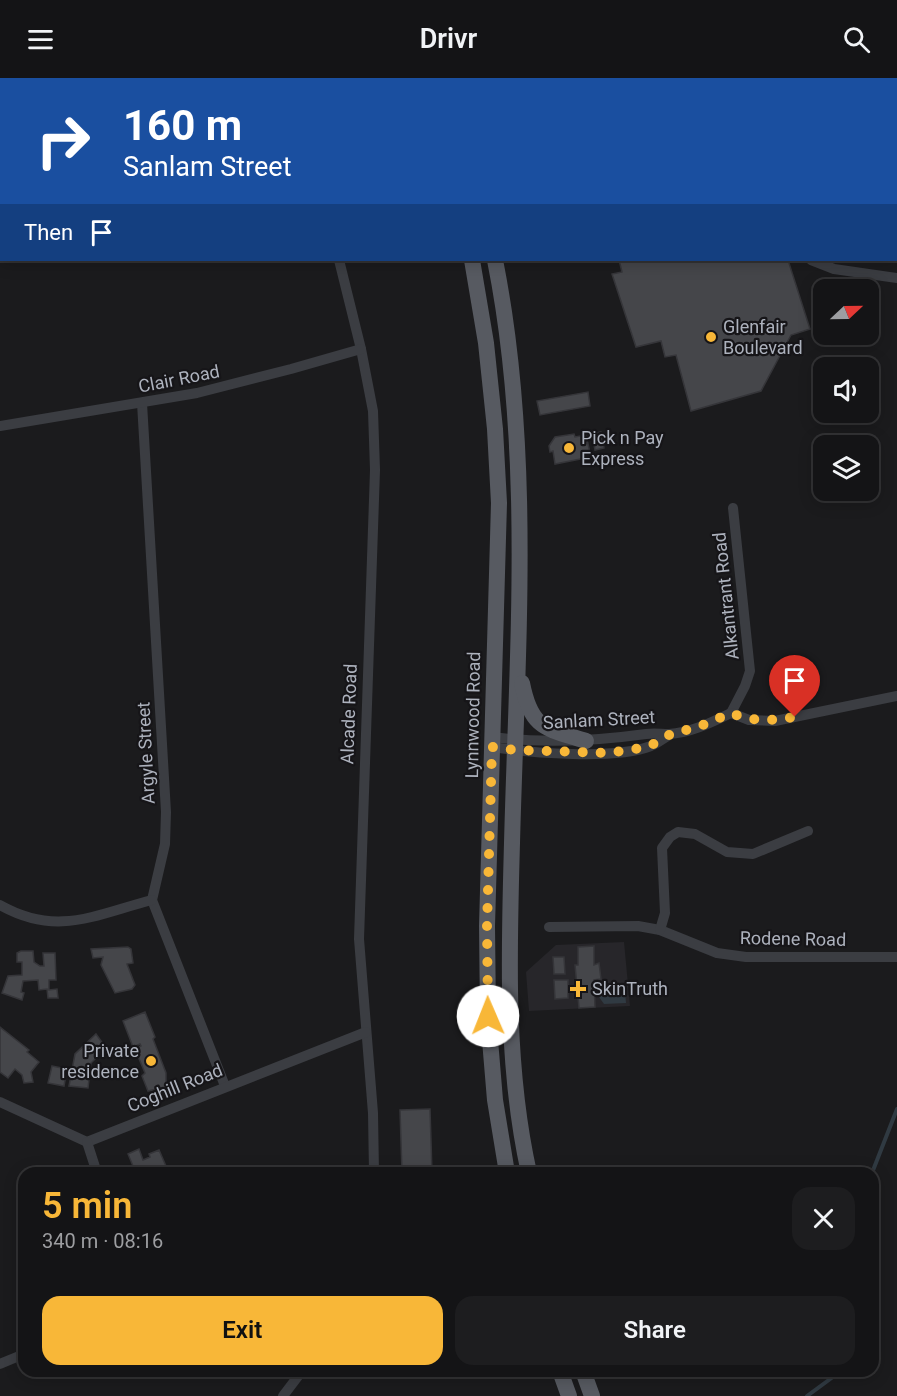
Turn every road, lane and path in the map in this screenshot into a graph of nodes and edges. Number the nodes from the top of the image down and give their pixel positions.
1 (339, 261) edge
2 (472, 261) edge
3 (495, 261) edge
4 (814, 261) edge
5 (897, 278) edge
6 (361, 349) junction
7 (142, 403) junction
8 (0, 426) edge
9 (733, 508) dead end
10 (517, 658) junction
11 (897, 696) edge
12 (731, 713) junction
13 (671, 734) junction
14 (586, 741) junction
15 (493, 742) junction
16 (515, 745) junction
17 (808, 831) dead end
18 (152, 900) junction
19 (0, 905) edge
20 (549, 927) dead end
21 (660, 930) junction
22 (897, 957) edge
23 (366, 1032) junction
24 (225, 1086) junction
25 (0, 1102) edge
26 (87, 1142) junction
27 (95, 1167) edge
28 (374, 1167) edge
29 (506, 1167) edge
30 (528, 1167) edge
31 (18, 1356) edge
32 (0, 1364) edge
33 (297, 1377) edge
34 (282, 1396) edge

1 - 6 street, Alcade Road
2 - 15 main road, Lynnwood Road
3 - 10 main road
4 - 5 street
6 - 7 street, Clair Road
6 - 23 street, Alcade Road
7 - 8 street, Clair Road
7 - 18 street, Argyle Street
9 - 12 street, Alkantrant Road
10 - 14 main road
10 - 16 main road
11 - 12 street
12 - 13 street, Sanlam Street
13 - 14 street, Sanlam Street
13 - 16 street, Sanlam Street
14 - 16 street, Sanlam Street
15 - 16 street, Sanlam Street
15 - 29 main road, Lynnwood Road
16 - 30 main road
17 - 21 street
18 - 19 street
18 - 24 street
20 - 21 street, Rodene Road
21 - 22 street, Rodene Road
23 - 24 street, Coghill Road
23 - 28 street, Alcade Road
24 - 26 street, Coghill Road
25 - 26 street
26 - 27 street
31 - 32 street
33 - 34 street

